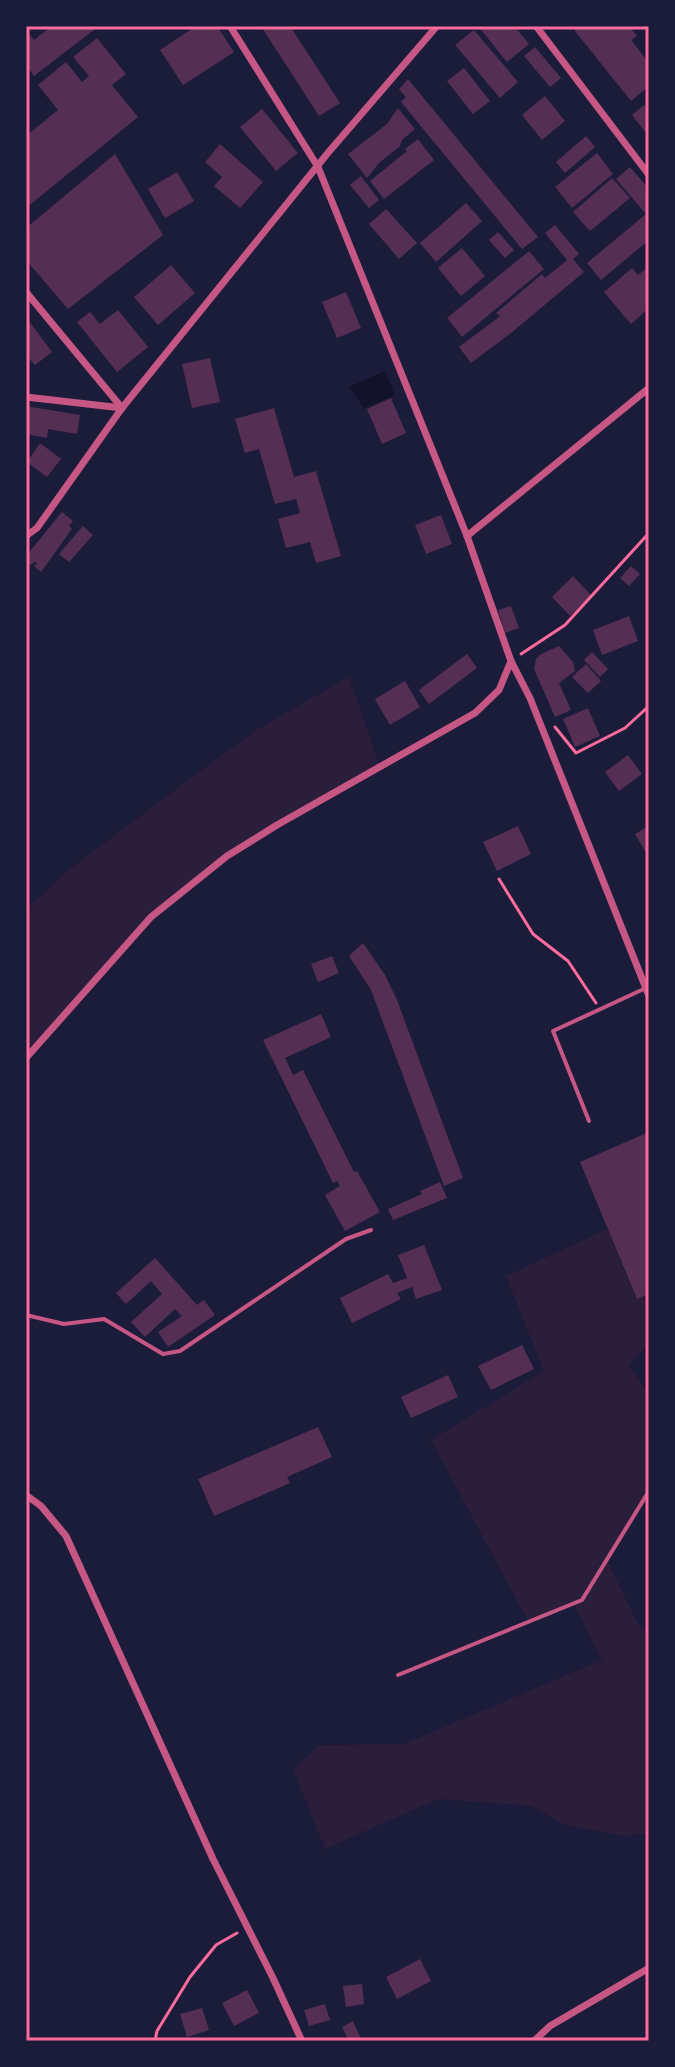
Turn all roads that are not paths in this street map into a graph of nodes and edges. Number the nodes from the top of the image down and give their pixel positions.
1 (230, 26) edge
2 (437, 26) edge
3 (536, 26) edge
4 (318, 167) junction
5 (649, 175) edge
6 (26, 292) edge
7 (649, 388) edge
8 (26, 397) edge
9 (122, 408) junction
10 (26, 536) edge
11 (467, 536) junction
12 (511, 661) junction
13 (647, 992) edge
14 (26, 1058) edge
15 (589, 1121) dead end
16 (371, 1230) dead end
17 (26, 1315) edge
18 (649, 1491) edge
19 (26, 1495) edge
20 (398, 1675) dead end
21 (649, 1968) edge
22 (302, 2041) edge
23 (534, 2041) edge

1 - 4 street
2 - 4 street
3 - 5 street
4 - 9 street
4 - 11 street
6 - 9 street
7 - 11 street
8 - 9 street
9 - 10 street
11 - 12 street
12 - 13 street
12 - 14 street
13 - 15 lane
16 - 17 lane
18 - 20 lane
19 - 22 street
21 - 23 street

